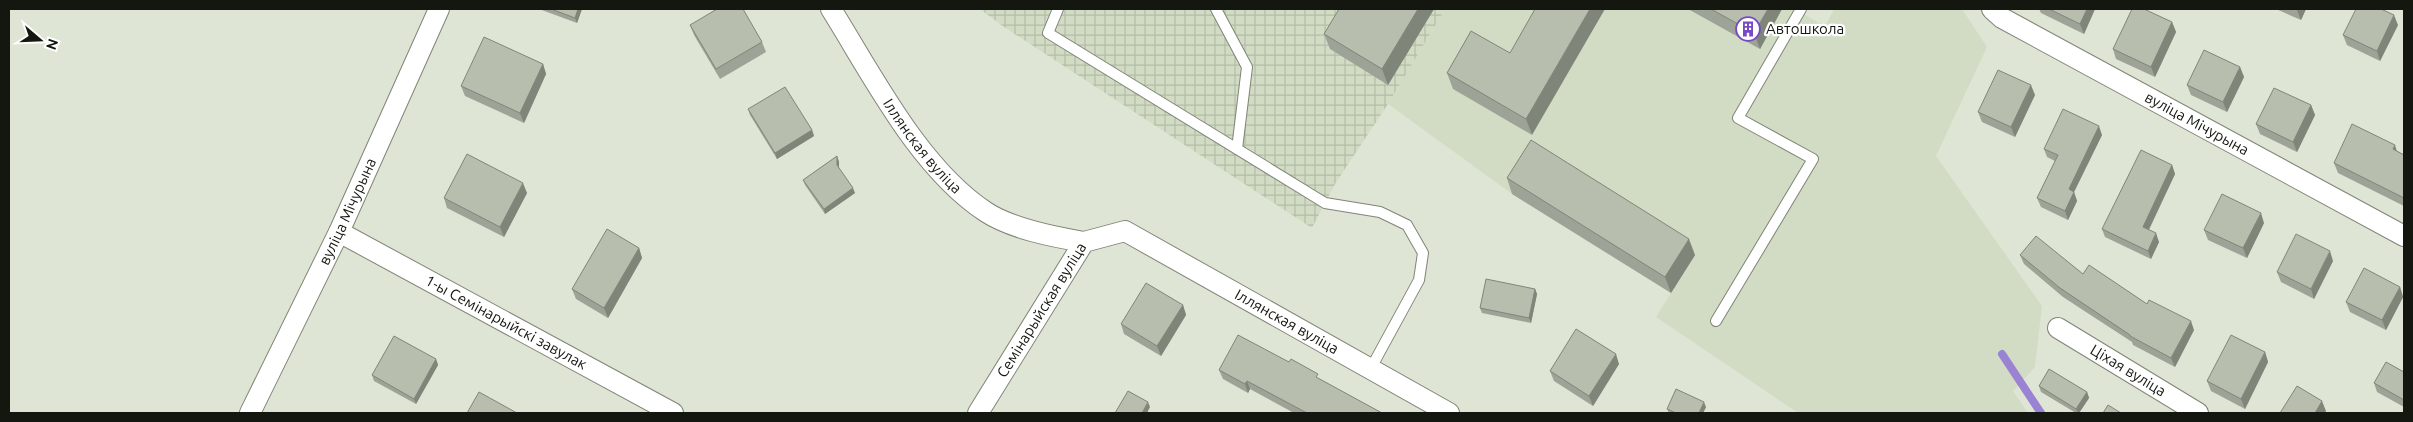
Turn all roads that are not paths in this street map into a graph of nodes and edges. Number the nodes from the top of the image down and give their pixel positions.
1 (439, 9) edge
2 (831, 9) edge
3 (1058, 9) edge
4 (1216, 9) edge
5 (1802, 9) edge
6 (1992, 9) edge
7 (1236, 148) junction
8 (1125, 231) joint
9 (339, 232) junction
10 (2404, 236) edge
11 (1084, 242) junction
12 (1716, 321) dead end
13 (2058, 328) dead end
14 (1371, 368) junction
15 (250, 413) edge
16 (673, 413) edge
17 (978, 413) edge
18 (1449, 413) edge
19 (2198, 413) edge

1 - 9 street, вуліца Мічурына
2 - 11 street, Іллянская вуліца
3 - 7 lane
4 - 7 lane
5 - 12 lane
6 - 10 street, вуліца Мічурына
7 - 14 lane
8 - 11 street, Семінарыйская вуліца
8 - 14 street, Іллянская вуліца
9 - 15 street, вуліца Мічурына
9 - 16 street, 1-ы Семінарыйскі завулак
11 - 17 street, Семінарыйская вуліца
13 - 19 street, Ціхая вуліца
14 - 18 street, Іллянская вуліца

